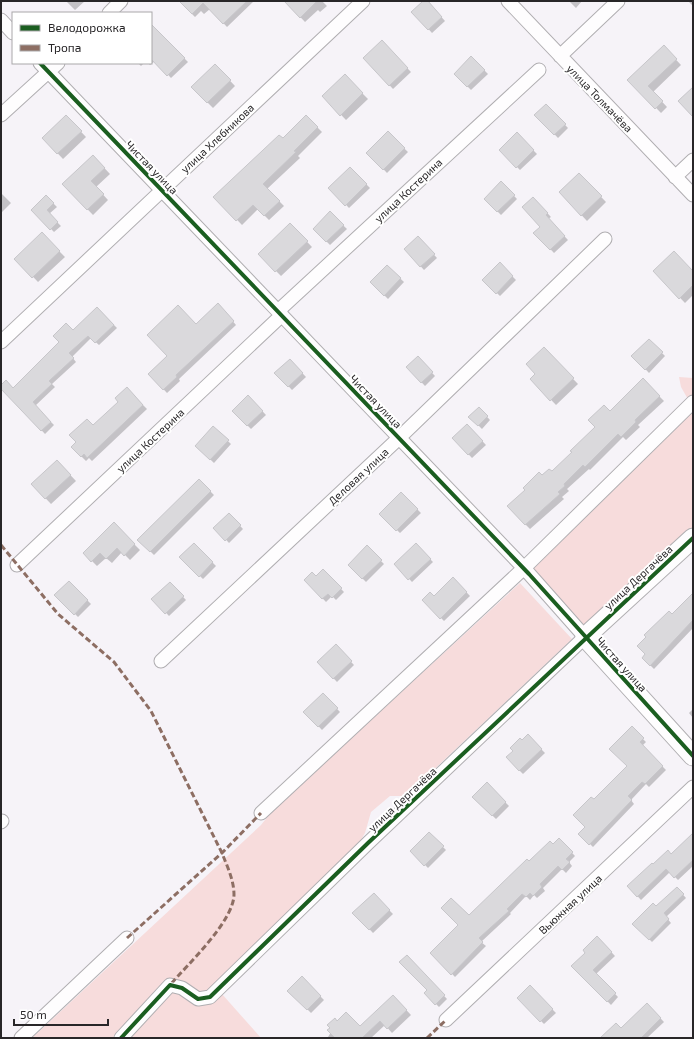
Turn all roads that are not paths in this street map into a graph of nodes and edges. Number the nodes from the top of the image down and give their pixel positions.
1 (121, 1) edge
2 (363, 1) edge
3 (508, 1) edge
4 (618, 1) edge
5 (110, 12) edge
6 (1, 20) edge
7 (12, 32) edge
8 (560, 56) junction
9 (49, 66) edge
10 (539, 70) dead end
11 (1, 115) edge
12 (693, 160) edge
13 (675, 177) junction
14 (162, 190) junction
15 (693, 195) edge
16 (605, 239) dead end
17 (280, 313) junction
18 (1, 342) edge
19 (693, 402) edge
20 (399, 438) junction
21 (693, 538) edge
22 (17, 566) dead end
23 (524, 568) junction
24 (585, 637) junction
25 (161, 662) dead end
26 (693, 756) edge
27 (693, 787) edge
28 (261, 813) dead end
29 (127, 938) dead end
30 (446, 1020) dead end
31 (21, 1038) edge
32 (121, 1038) edge

1 - 5 street
2 - 14 street, улица Хлебникова
3 - 8 street, улица Толмачёва
4 - 8 street
6 - 7 street
8 - 13 street, улица Толмачёва
9 - 11 street
9 - 14 street, Чистая улица
10 - 17 street, улица Костерина
12 - 13 street
13 - 15 street, улица Толмачёва
14 - 17 street, Чистая улица
14 - 18 street, улица Хлебникова
16 - 20 street, Деловая улица
17 - 20 street, Чистая улица
17 - 22 street, улица Костерина
19 - 23 street
20 - 23 street, Чистая улица
20 - 25 street, Деловая улица
21 - 24 street, улица Дергачёва
23 - 24 street, Чистая улица
23 - 28 street
24 - 26 street, Чистая улица
24 - 32 street, улица Дергачёва
27 - 30 street, Вьюжная улица
29 - 31 street

